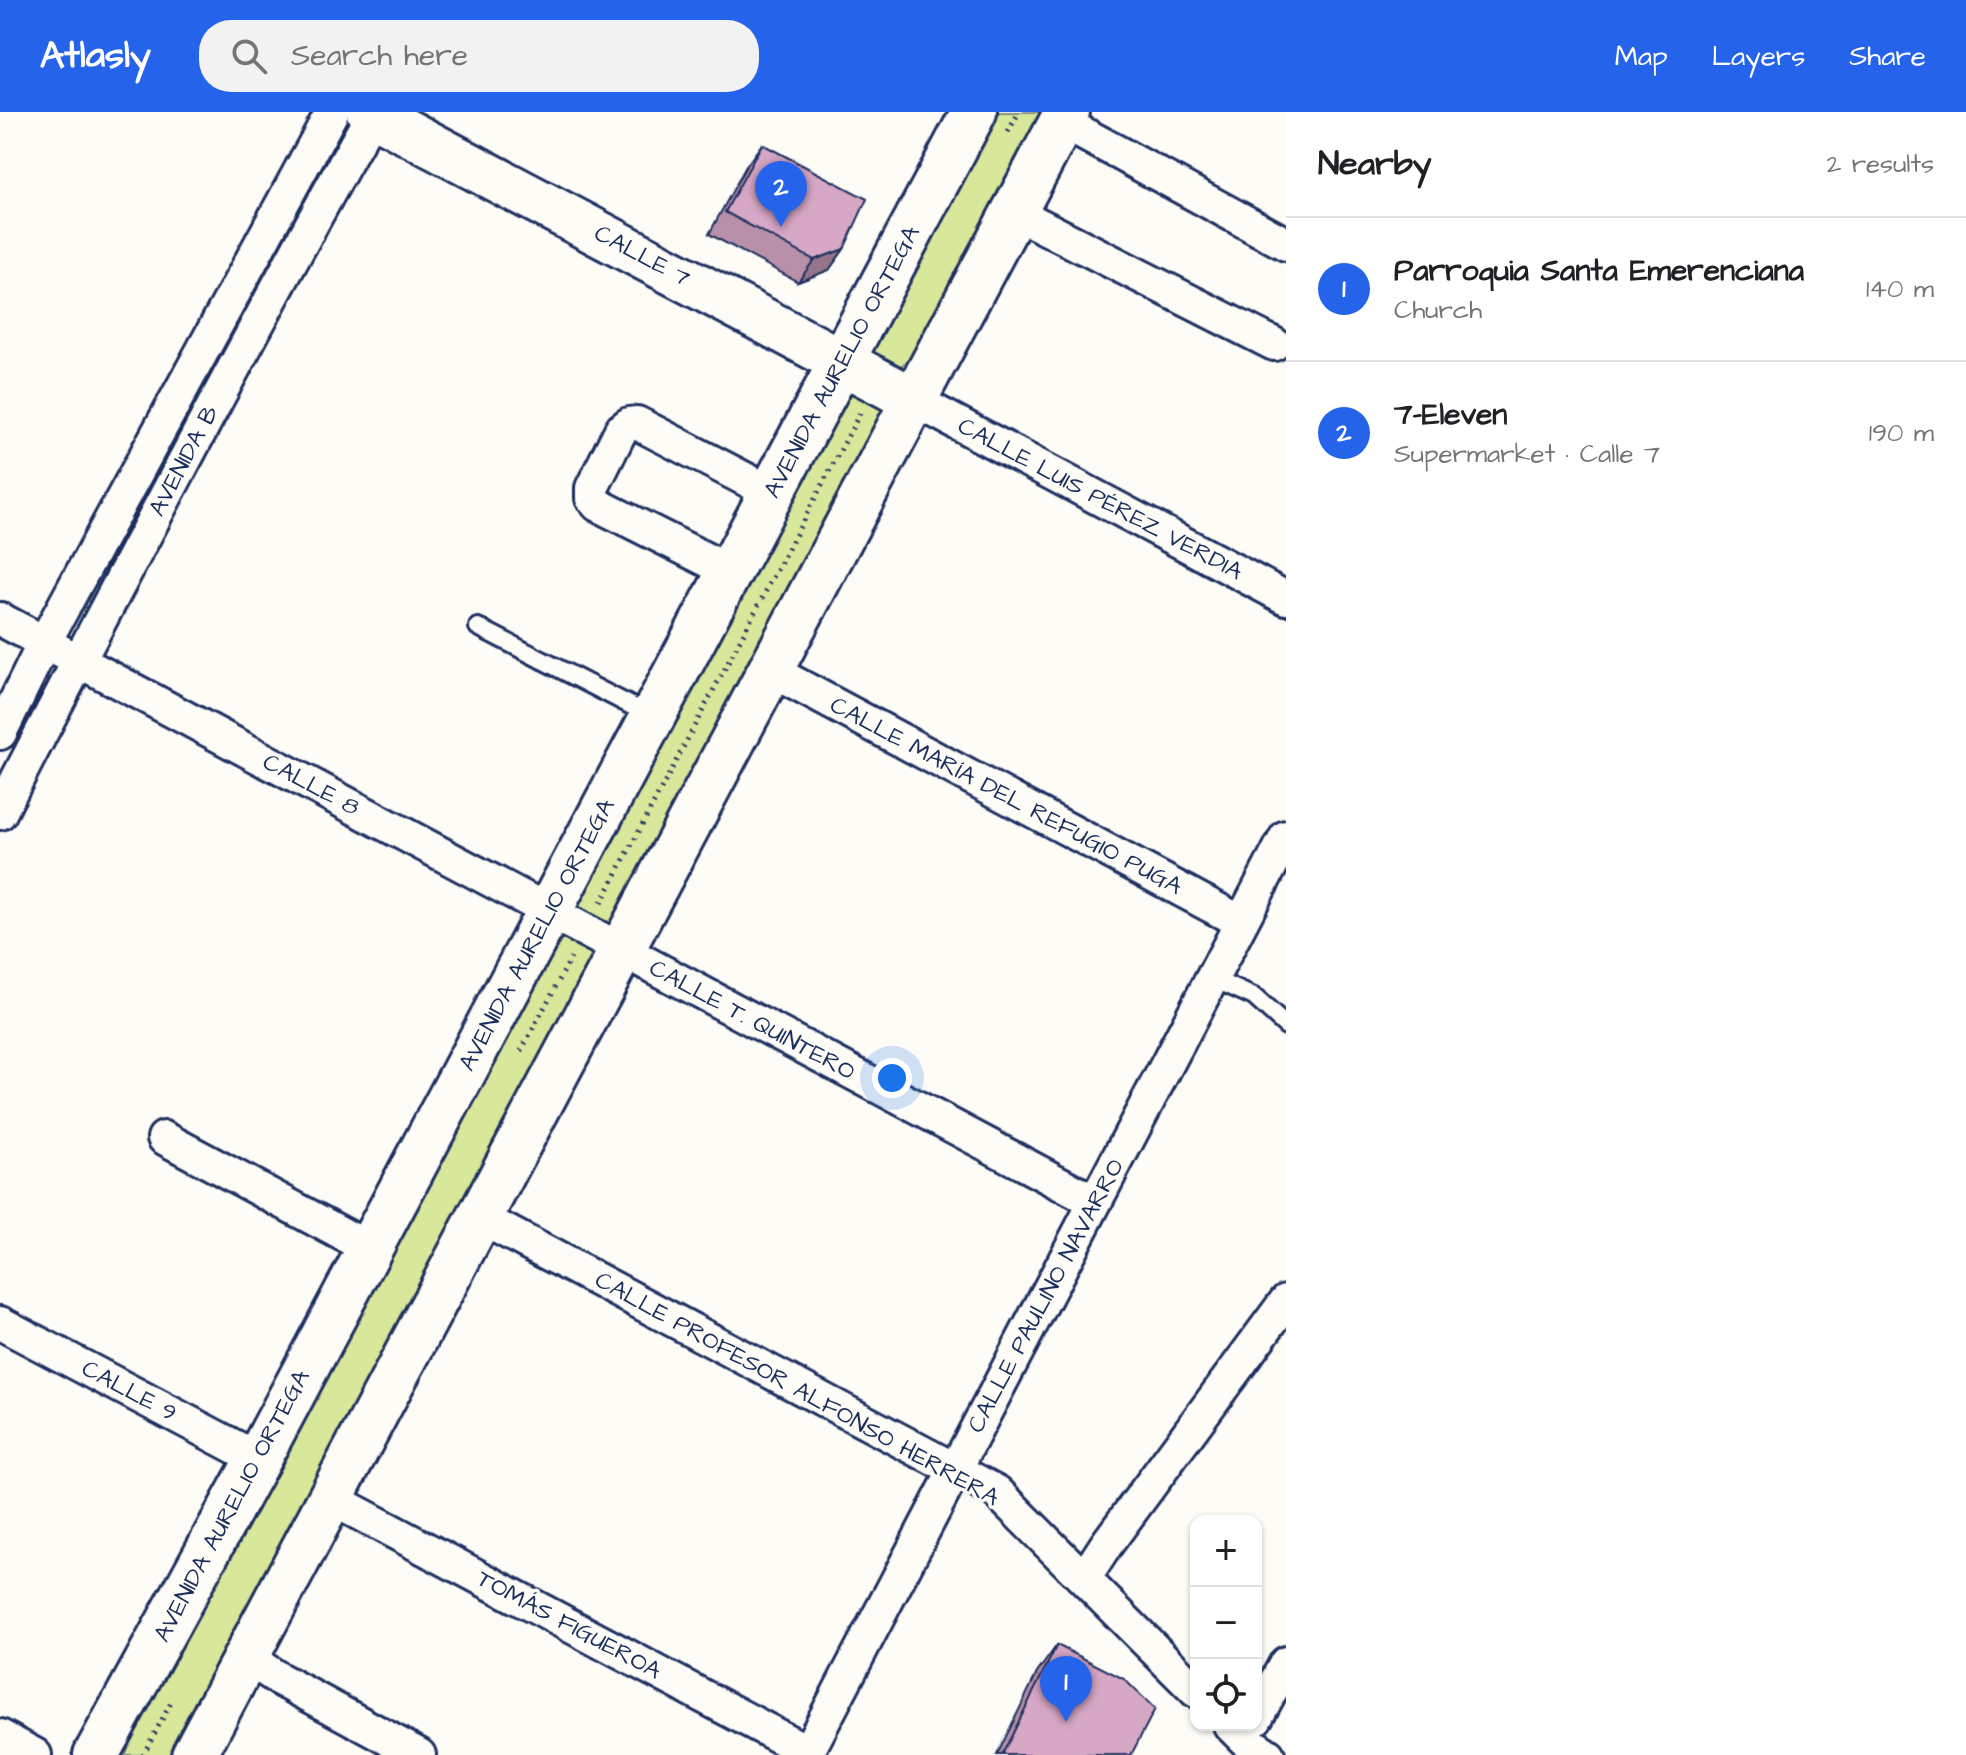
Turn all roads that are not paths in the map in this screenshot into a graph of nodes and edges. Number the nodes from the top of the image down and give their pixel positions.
1 (362, 112) edge
2 (974, 112) edge
3 (1064, 117) edge
4 (1014, 212) junction
5 (1286, 244) edge
6 (1274, 344) dead end
7 (842, 361) junction
8 (914, 400) junction
9 (168, 414) junction
10 (200, 432) junction
11 (772, 493) junction
12 (731, 572) junction
13 (1277, 589) edge
14 (0, 619) edge
15 (478, 627) dead end
16 (44, 643) junction
17 (78, 661) junction
18 (770, 670) junction
19 (653, 717) junction
20 (0, 733) edge
21 (0, 813) edge
22 (1286, 837) edge
23 (549, 912) junction
24 (1241, 922) junction
25 (622, 950) junction
26 (1212, 978) junction
27 (1286, 1026) edge
28 (164, 1138) dead end
29 (1095, 1202) junction
30 (479, 1217) junction
31 (370, 1249) junction
32 (1286, 1301) edge
33 (0, 1323) edge
34 (258, 1459) junction
35 (955, 1470) junction
36 (330, 1498) junction
37 (1084, 1579) junction
38 (246, 1657) junction
39 (1286, 1663) edge
40 (1190, 1685) edge
41 (0, 1736) edge
42 (1247, 1736) edge
43 (807, 1754) edge
44 (35, 1755) edge
45 (96, 1755) edge
46 (194, 1755) edge
47 (419, 1755) edge

1 - 7 main road, CALLE 7
1 - 9 street, AVENIDA B
1 - 10 street, AVENIDA B
2 - 7 main road, AVENIDA AURELIO ORTEGA
3 - 4 main road
3 - 5 street
4 - 6 street
4 - 8 main road
7 - 8 main road, CALLE 7
7 - 11 main road, AVENIDA AURELIO ORTEGA
8 - 13 street, CALLE LUIS PÉREZ VERDIA
8 - 18 main road
9 - 10 street
9 - 16 street, AVENIDA B
10 - 17 street, AVENIDA B
11 - 12 main road, AVENIDA AURELIO ORTEGA
11 - 12 street
12 - 19 main road, AVENIDA AURELIO ORTEGA
14 - 16 street, CALLE 8
15 - 19 lane
16 - 17 street, CALLE 8
16 - 20 street, AVENIDA B
17 - 21 street, AVENIDA B
17 - 23 street, CALLE 8
18 - 24 street, CALLE MARÍA DEL REFUGIO PUGA
18 - 25 main road
19 - 23 main road, AVENIDA AURELIO ORTEGA
22 - 24 street, CALLE PAULINO NAVARRO
23 - 25 street, CALLE 8
23 - 31 main road, AVENIDA AURELIO ORTEGA
24 - 26 street, CALLE PAULINO NAVARRO
25 - 29 street, CALLE T. QUINTERO
25 - 30 main road
26 - 27 lane
26 - 29 street, CALLE PAULINO NAVARRO
28 - 31 street
29 - 35 street, CALLE PAULINO NAVARRO
30 - 35 street, CALLE PROFESOR ALFONSO HERRERA
30 - 36 main road
31 - 34 main road, AVENIDA AURELIO ORTEGA
32 - 37 street
33 - 34 street, CALLE 9
34 - 45 main road, AVENIDA AURELIO ORTEGA
35 - 37 street, CALLE PROFESOR ALFONSO HERRERA
35 - 43 street, CALLE PAULINO NAVARRO
36 - 38 main road
36 - 43 street, TOMÁS FIGUEROA
37 - 40 street, CALLE PROFESOR ALFONSO HERRERA
38 - 46 main road
38 - 47 street
39 - 42 street
41 - 44 street

